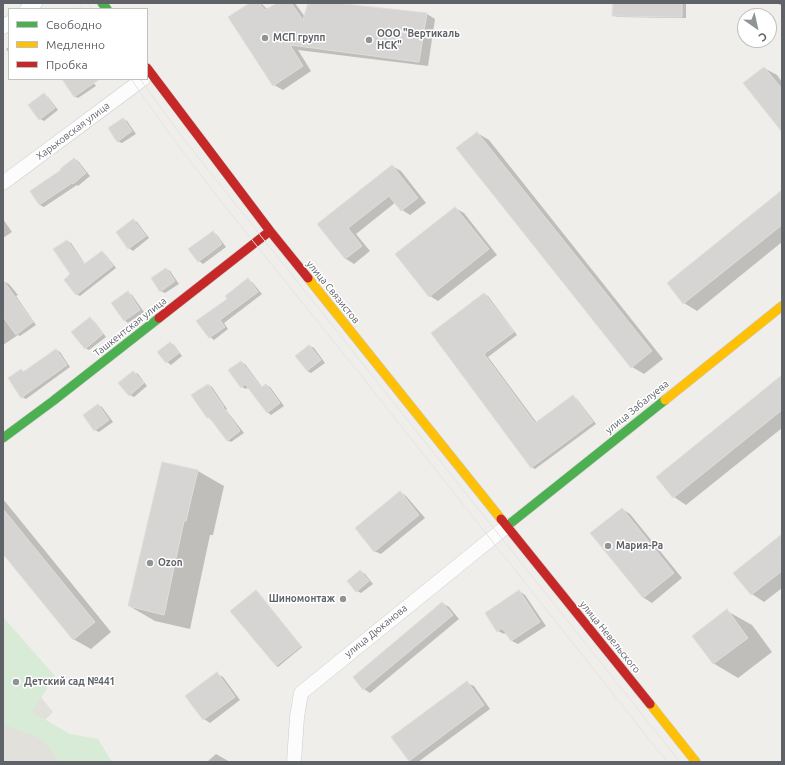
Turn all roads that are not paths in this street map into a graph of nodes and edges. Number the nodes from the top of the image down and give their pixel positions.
1 (148, 75) edge
2 (139, 80) edge
3 (3, 183) edge
4 (270, 231) junction
5 (782, 306) edge
6 (3, 438) edge
7 (507, 526) junction
8 (294, 762) edge
9 (696, 762) edge

1 - 4 street, улица Связистов
2 - 3 street, Харьковская улица
4 - 6 street, Ташкентская улица
4 - 7 street, улица Связистов
5 - 7 street, улица Забалуева
7 - 8 street, улица Дюканова
7 - 9 street, улица Невельского

